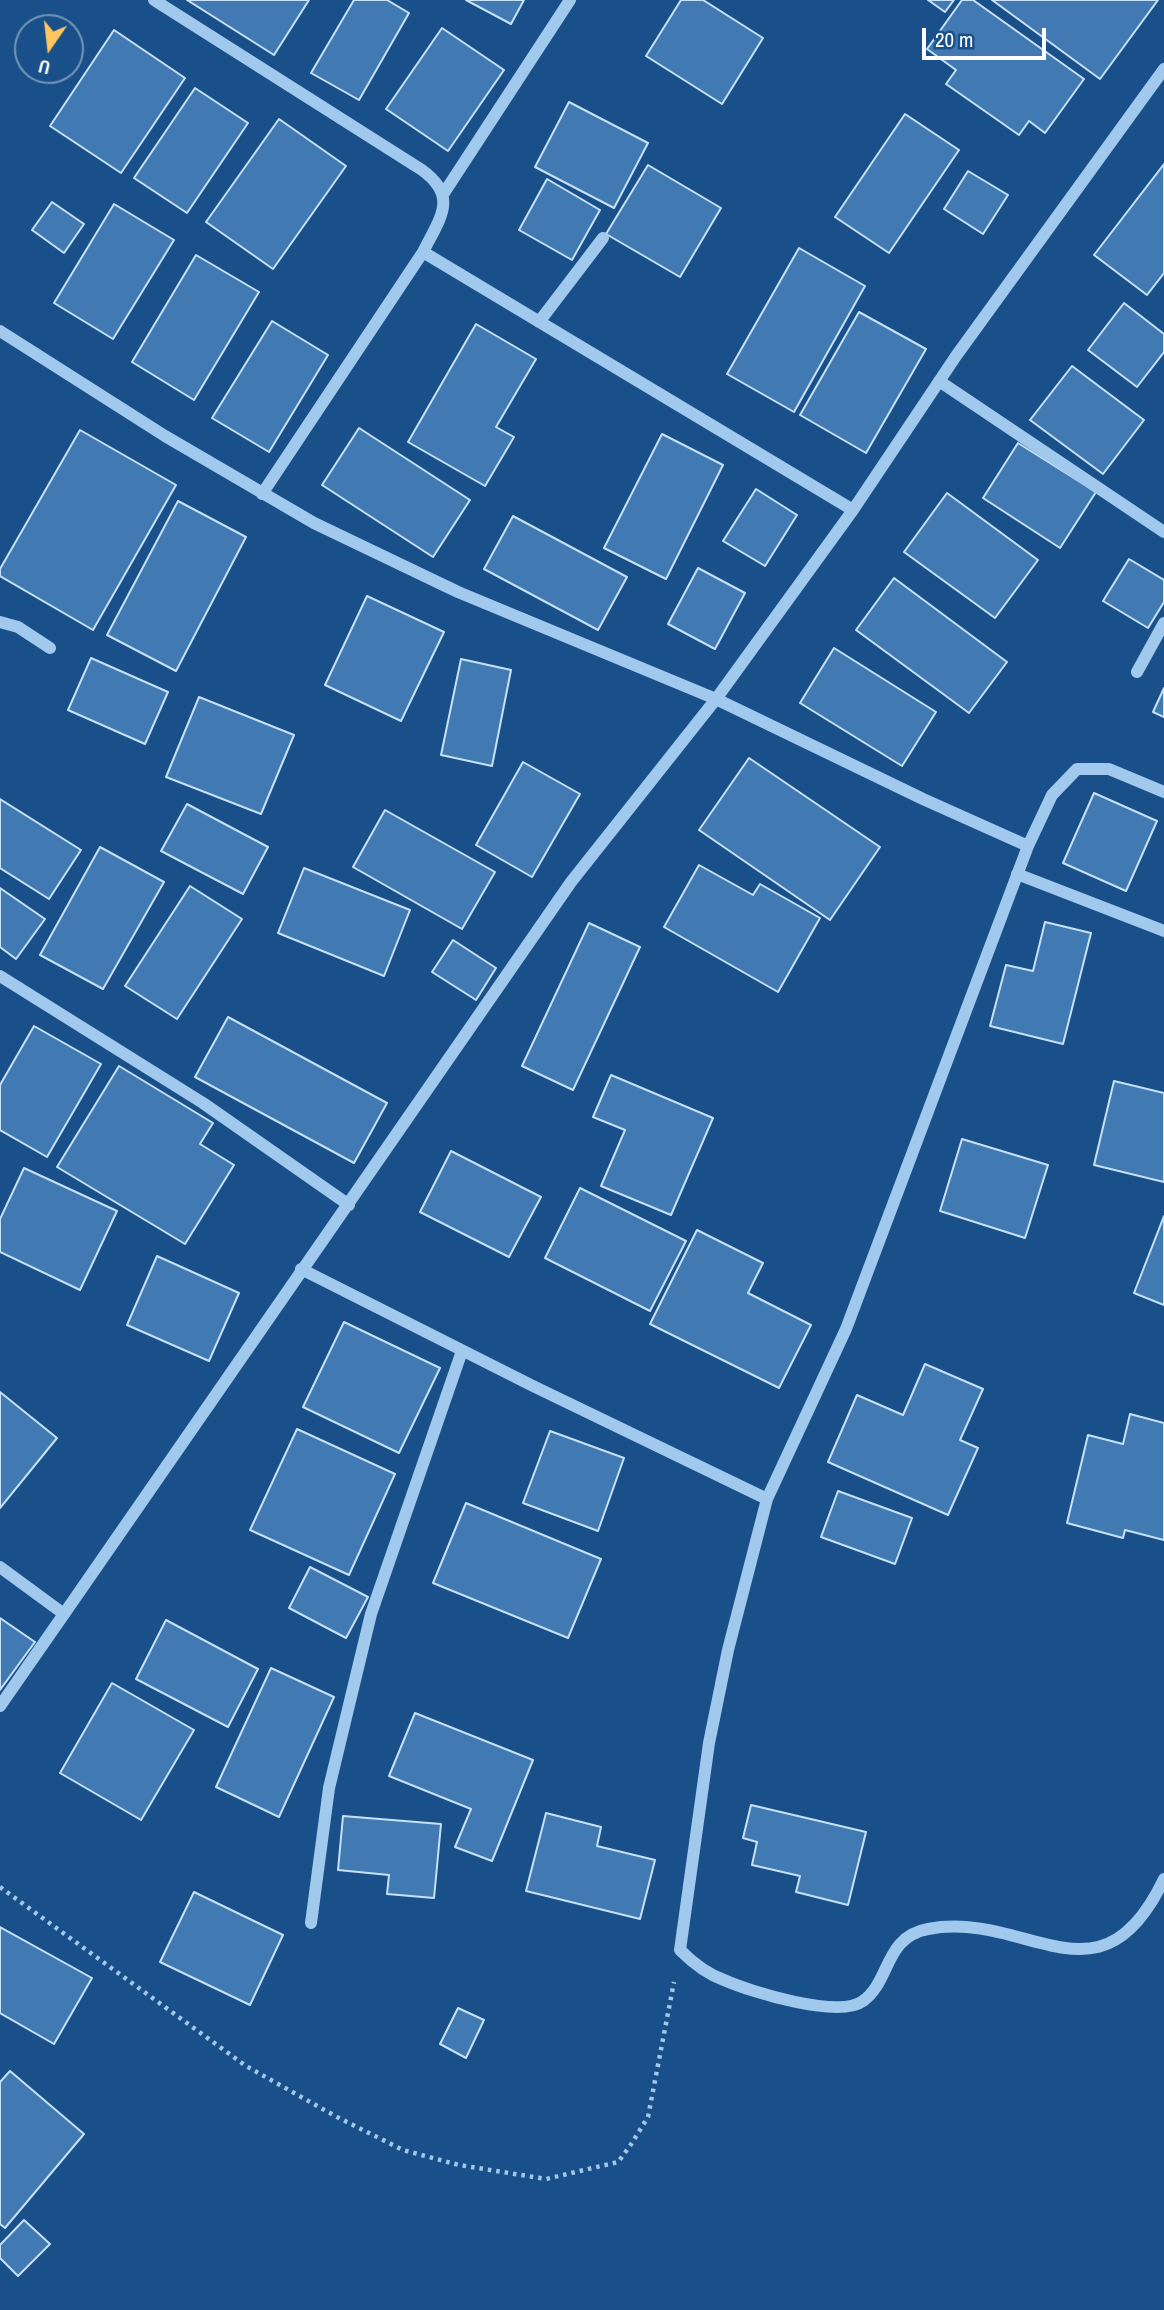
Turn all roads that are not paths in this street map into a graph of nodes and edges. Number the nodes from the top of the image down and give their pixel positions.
1 (154, 0) edge
2 (570, 0) edge
3 (1162, 73) edge
4 (444, 193) junction
5 (603, 238) dead end
6 (423, 252) junction
7 (540, 323) junction
8 (0, 331) edge
9 (939, 381) junction
10 (262, 494) junction
11 (853, 509) junction
12 (1164, 532) edge
13 (0, 622) edge
14 (1164, 623) edge
15 (50, 648) dead end
16 (1137, 672) dead end
17 (716, 699) junction
18 (1164, 792) edge
19 (1028, 846) junction
20 (1017, 874) junction
21 (1164, 931) edge
22 (0, 976) edge
23 (349, 1205) junction
24 (301, 1269) junction
25 (462, 1351) junction
26 (767, 1499) junction
27 (0, 1567) edge
28 (64, 1614) junction
29 (0, 1706) edge
30 (1164, 1879) edge
31 (311, 1923) dead end

1 - 4 street
2 - 4 street
3 - 9 street
4 - 6 street
5 - 7 street
6 - 7 street
6 - 10 street
7 - 11 street
8 - 10 street
9 - 11 street
9 - 12 street
10 - 17 street
11 - 17 street
13 - 15 street
14 - 16 street
17 - 19 street
17 - 23 street
18 - 19 street
19 - 20 street
20 - 21 street
20 - 26 street
22 - 23 street
23 - 24 street
24 - 25 street
24 - 28 street
25 - 26 street
25 - 31 street
26 - 30 street
27 - 28 street
28 - 29 street

